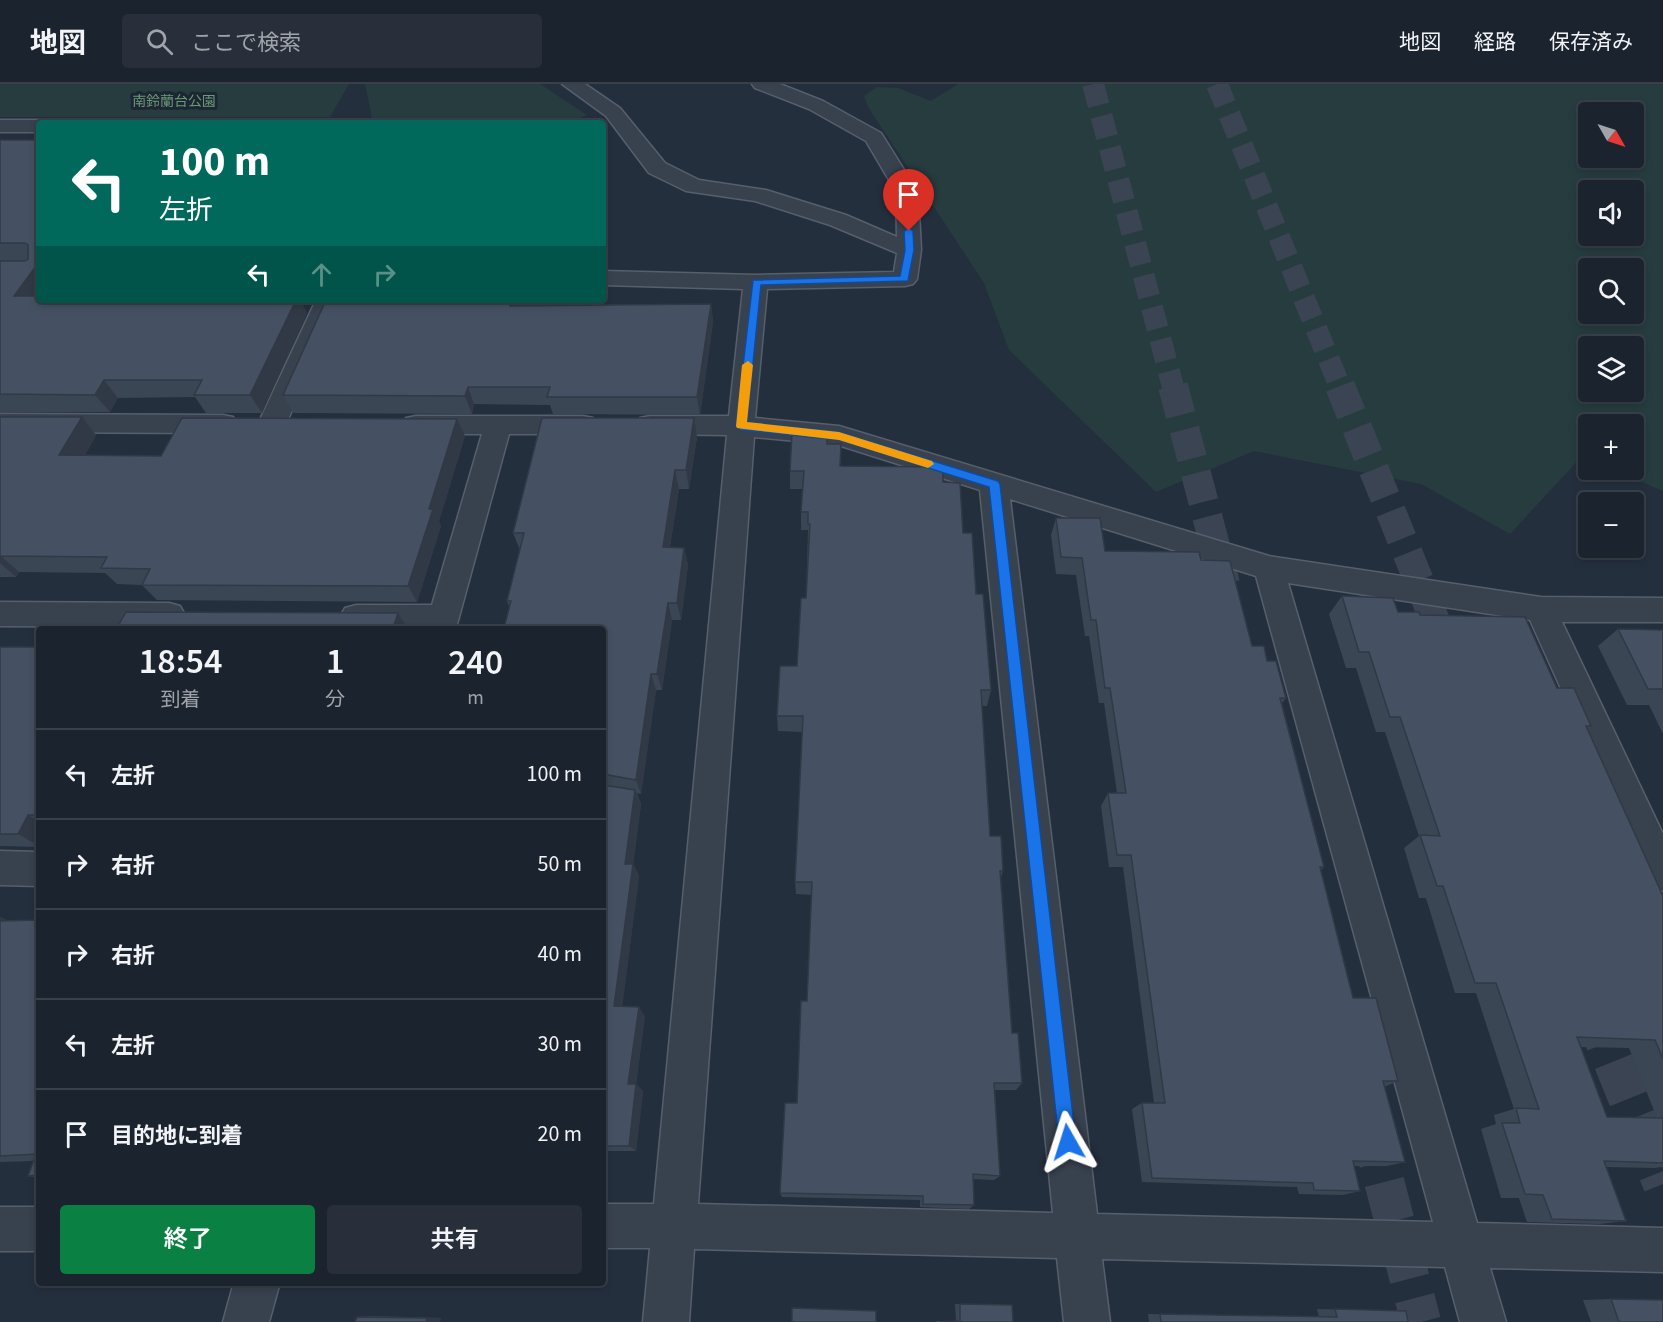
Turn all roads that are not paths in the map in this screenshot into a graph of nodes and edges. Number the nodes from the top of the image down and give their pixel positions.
1 (572, 84) edge
2 (762, 84) edge
3 (0, 126) edge
4 (36, 126) edge
5 (909, 250) junction
6 (606, 278) edge
7 (756, 282) junction
8 (327, 303) edge
9 (0, 423) edge
10 (391, 425) edge
11 (498, 425) junction
12 (741, 426) junction
13 (994, 484) junction
14 (1269, 568) junction
15 (1541, 609) junction
16 (1663, 610) edge
17 (0, 614) edge
18 (199, 616) edge
19 (327, 616) edge
20 (443, 623) edge
21 (1650, 820) edge
22 (0, 868) edge
23 (36, 869) edge
24 (1663, 874) edge
25 (606, 1226) edge
26 (674, 1226) junction
27 (36, 1228) edge
28 (0, 1229) edge
29 (1078, 1236) junction
30 (1461, 1245) junction
31 (1663, 1250) edge
32 (256, 1286) edge
33 (246, 1322) edge
34 (666, 1322) edge
35 (1087, 1322) edge
36 (1483, 1322) edge

1 - 5 street
2 - 5 street
3 - 4 street
5 - 7 street
6 - 7 street
7 - 12 street
8 - 9 street
10 - 11 street
11 - 12 street
11 - 20 street
12 - 13 street
12 - 26 street
13 - 14 street
13 - 29 street
14 - 15 street
14 - 30 street
15 - 16 street
15 - 21 street
17 - 18 street
19 - 20 street
21 - 24 street
22 - 23 street
25 - 26 street
26 - 29 street
26 - 34 street
27 - 28 street
29 - 30 street
29 - 35 street
30 - 31 street
30 - 36 street
32 - 33 street

